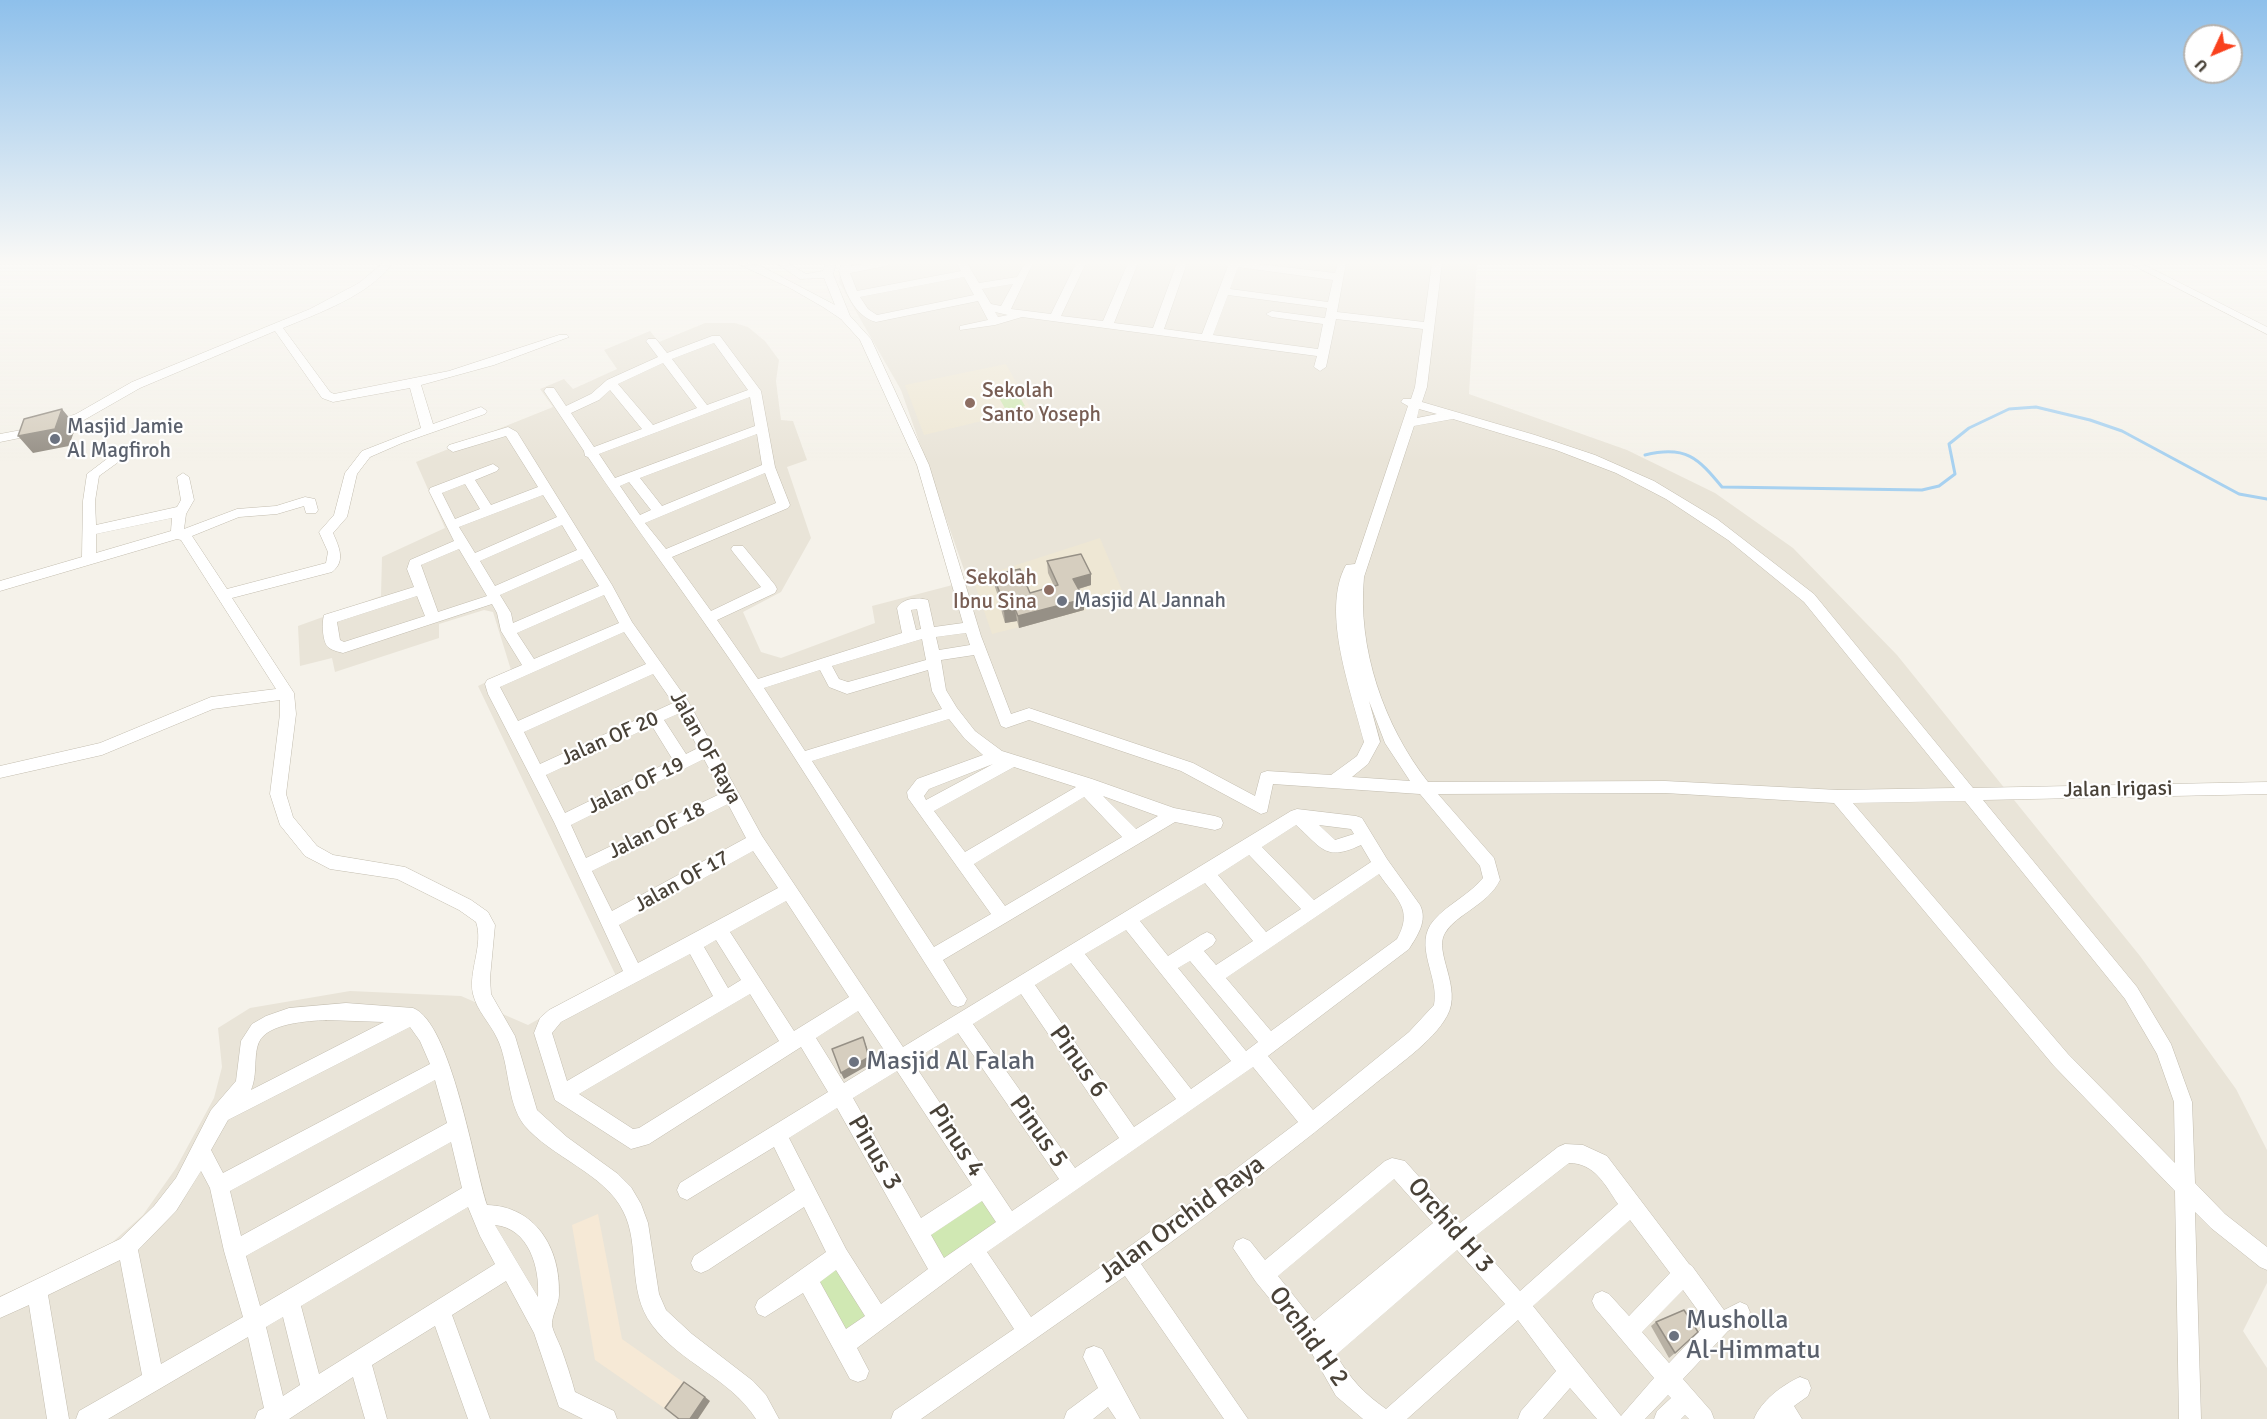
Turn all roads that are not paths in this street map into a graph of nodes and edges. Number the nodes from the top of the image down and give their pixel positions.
1 (272, 329) edge
2 (279, 329) edge
3 (856, 329) edge
4 (1152, 329) edge
5 (1210, 329) edge
6 (1328, 329) edge
7 (1424, 329) edge
8 (1425, 329) edge
9 (1158, 330) joint
10 (563, 337) dead end
11 (1207, 337) junction
12 (652, 341) dead end
13 (1323, 353) junction
14 (664, 358) junction
15 (1320, 367) dead end
16 (611, 383) junction
17 (415, 384) junction
18 (1421, 387) junction
19 (550, 391) dead end
20 (755, 391) junction
21 (1412, 404) junction
22 (705, 410) junction
23 (481, 411) dead end
24 (565, 411) junction
25 (1455, 415) junction
26 (1410, 423) junction
27 (763, 427) junction
28 (428, 429) junction
29 (651, 431) junction
30 (0, 438) edge
31 (453, 448) dead end
32 (589, 453) junction
33 (117, 454) dead end
34 (769, 467) junction
35 (493, 468) dead end
36 (183, 477) dead end
37 (632, 477) junction
38 (468, 478) junction
39 (612, 484) junction
40 (545, 489) junction
41 (183, 510) junction
42 (311, 510) dead end
43 (487, 510) junction
44 (660, 512) junction
45 (564, 519) junction
46 (637, 521) junction
47 (451, 525) junction
48 (89, 531) junction
49 (180, 534) junction
50 (463, 542) junction
51 (738, 549) dead end
52 (585, 552) junction
53 (664, 555) junction
54 (88, 558) junction
55 (473, 559) junction
56 (0, 586) edge
57 (607, 588) junction
58 (420, 590) junction
59 (223, 596) junction
60 (494, 596) junction
61 (433, 618) junction
62 (709, 618) junction
63 (627, 625) junction
64 (972, 627) junction
65 (508, 631) junction
66 (928, 635) junction
67 (910, 636) junction
68 (978, 649) junction
69 (933, 660) junction
70 (824, 665) junction
71 (531, 666) junction
72 (657, 666) junction
73 (753, 686) junction
74 (287, 693) junction
75 (683, 705) junction
76 (952, 712) junction
77 (655, 719) junction
78 (515, 729) junction
79 (1370, 749) junction
80 (709, 750) junction
81 (1397, 750) junction
82 (997, 756) junction
83 (803, 758) junction
84 (1014, 760) junction
85 (683, 763) junction
86 (0, 772) edge
87 (537, 772) junction
88 (1335, 781) junction
89 (1089, 787) junction
90 (1424, 788) junction
91 (2267, 788) edge
92 (1970, 794) junction
93 (732, 795) junction
94 (1838, 797) junction
95 (925, 808) junction
96 (1173, 815) junction
97 (1297, 816) junction
98 (562, 822) junction
99 (1215, 823) dead end
100 (1365, 836) junction
101 (1134, 838) junction
102 (756, 841) junction
103 (1250, 846) junction
104 (964, 861) junction
105 (1381, 864) junction
106 (582, 868) junction
107 (1207, 873) junction
108 (788, 891) junction
109 (1312, 909) junction
110 (1002, 915) junction
111 (1129, 921) junction
112 (608, 922) junction
113 (720, 929) junction
114 (1207, 940) dead end
115 (1264, 943) junction
116 (693, 944) junction
117 (1192, 950) junction
118 (1073, 952) junction
119 (931, 958) junction
120 (1167, 967) junction
121 (633, 974) junction
122 (1213, 977) junction
123 (752, 983) junction
124 (1023, 983) junction
125 (958, 999) dead end
126 (725, 1000) junction
127 (860, 1000) junction
128 (413, 1016) junction
129 (961, 1022) junction
130 (797, 1039) junction
131 (1270, 1043) junction
132 (901, 1058) junction
133 (1249, 1058) junction
134 (440, 1068) junction
135 (562, 1094) junction
136 (841, 1096) junction
137 (1188, 1100) junction
138 (219, 1116) junction
139 (1312, 1124) junction
140 (457, 1128) junction
141 (778, 1135) junction
142 (1132, 1140) junction
143 (202, 1150) junction
144 (1073, 1182) junction
145 (219, 1186) junction
146 (986, 1187) junction
147 (2186, 1189) junction
148 (687, 1190) dead end
149 (474, 1192) junction
150 (807, 1194) junction
151 (1632, 1205) junction
152 (480, 1214) junction
153 (1010, 1225) junction
154 (1453, 1229) junction
155 (919, 1231) junction
156 (127, 1245) junction
157 (1243, 1248) dead end
158 (234, 1251) junction
159 (975, 1251) junction
160 (839, 1256) junction
161 (2267, 1260) edge
162 (1127, 1261) junction
163 (702, 1263) dead end
164 (507, 1269) junction
165 (941, 1272) junction
166 (1684, 1273) junction
167 (1263, 1275) junction
168 (807, 1279) junction
169 (37, 1290) junction
170 (1602, 1301) dead end
171 (290, 1302) junction
172 (1520, 1306) junction
173 (765, 1307) dead end
174 (0, 1308) edge
175 (441, 1312) junction
176 (1740, 1312) dead end
177 (879, 1319) junction
178 (254, 1320) junction
179 (1721, 1324) junction
180 (541, 1325) junction
181 (1028, 1332) junction
182 (1628, 1332) junction
183 (844, 1344) junction
184 (1318, 1344) junction
185 (1094, 1357) dead end
186 (360, 1362) junction
187 (858, 1371) dead end
188 (1570, 1372) junction
189 (154, 1380) junction
190 (1669, 1380) junction
191 (1800, 1388) dead end
192 (312, 1390) junction
193 (1111, 1391) junction
194 (1686, 1398) junction
195 (571, 1409) edge
196 (1778, 1414) edge
197 (273, 1417) edge
198 (58, 1419) edge
199 (87, 1419) edge
200 (376, 1419) edge
201 (479, 1419) edge
202 (606, 1419) edge
203 (768, 1419) edge
204 (902, 1419) edge
205 (1075, 1419) edge
206 (1129, 1419) edge
207 (1237, 1419) edge
208 (1381, 1419) edge
209 (1391, 1419) edge
210 (1529, 1419) edge
211 (1611, 1419) edge
212 (1630, 1419) edge
213 (1665, 1419) edge
214 (1703, 1419) edge
215 (2190, 1419) edge

1 - 30 street
2 - 17 street
3 - 64 street
4 - 9 street
5 - 11 street
6 - 13 street
7 - 21 street
8 - 18 street
9 - 11 street
10 - 17 street
11 - 13 street
12 - 14 street
13 - 15 street
14 - 16 street
14 - 20 street
14 - 22 street
16 - 24 street
16 - 29 street
17 - 28 street
18 - 21 street
18 - 25 street
19 - 24 street
20 - 22 street
20 - 27 street
21 - 25 street
21 - 26 street
21 - 79 street
22 - 29 street
23 - 28 street
24 - 32 street
25 - 26 street
25 - 92 street
26 - 81 street
27 - 34 street
27 - 37 street
28 - 59 street
29 - 32 street
31 - 40 street, Jalan OF Raya
32 - 39 street
33 - 48 street
34 - 44 street
34 - 53 street
35 - 38 street
36 - 41 street
37 - 39 street
37 - 44 street
38 - 43 street
38 - 47 street
39 - 46 street
40 - 43 street
40 - 45 street, Jalan OF Raya
41 - 48 street
41 - 49 street
42 - 49 street
43 - 47 street
44 - 46 street
45 - 52 street, Jalan OF Raya
45 - 55 street
46 - 53 street
47 - 50 street
48 - 54 street
49 - 54 street
49 - 59 street
50 - 55 street
50 - 58 street
51 - 62 street
52 - 57 street, Jalan OF Raya
52 - 60 street
53 - 62 street
54 - 56 street
55 - 60 street
57 - 63 street, Jalan OF Raya
57 - 65 street
58 - 61 street
58 - 61 street
59 - 74 street
60 - 61 street
60 - 65 street
62 - 73 street
63 - 71 street
63 - 72 street, Jalan OF Raya
64 - 66 street
64 - 68 street
65 - 71 street
66 - 67 street
66 - 67 street
66 - 69 street
67 - 70 street
68 - 69 street
68 - 88 street, Jalan Irigasi
69 - 70 street
69 - 76 street
70 - 73 street
71 - 78 street
72 - 75 street, Jalan OF Raya
72 - 78 street
73 - 83 street
74 - 86 street
74 - 203 street
75 - 77 street, Jalan OF 20
75 - 80 street, Jalan OF Raya
76 - 82 street
76 - 83 street
77 - 85 street
77 - 87 street, Jalan OF 20
78 - 87 street
79 - 81 street
79 - 88 street
80 - 85 street, Jalan OF 19
80 - 93 street, Jalan OF Raya
81 - 90 street
82 - 84 street
82 - 95 street
83 - 119 street
84 - 89 street
84 - 95 street
85 - 98 street, Jalan OF 19
87 - 98 street
88 - 90 street, Jalan Irigasi
89 - 96 street
89 - 101 street
89 - 104 street
90 - 94 street, Jalan Irigasi
90 - 139 street, Jalan Orchid Raya
91 - 92 street, Jalan Irigasi
92 - 94 street, Jalan Irigasi
92 - 147 street
93 - 102 street, Jalan OF Raya
93 - 106 street, Jalan OF 18
94 - 147 street
95 - 104 street
96 - 99 street
96 - 101 street
97 - 100 street
97 - 100 street
97 - 103 street
98 - 106 street
100 - 105 street
101 - 110 street
102 - 108 street, Jalan OF Raya
102 - 112 street, Jalan OF 17
103 - 107 street
103 - 109 street
104 - 110 street
105 - 109 street
105 - 131 street
106 - 112 street
107 - 111 street
107 - 115 street
108 - 113 street
108 - 127 street, Jalan OF Raya
109 - 115 street
110 - 119 street
111 - 118 street
111 - 120 street
112 - 121 street
113 - 116 street
113 - 123 street, Pinus 3
114 - 117 street
115 - 122 street
116 - 121 street
116 - 126 street
117 - 120 street
117 - 122 street
118 - 124 street
118 - 137 street
119 - 125 street
120 - 133 street
121 - 135 street
122 - 131 street
123 - 126 street
123 - 130 street, Pinus 3
124 - 129 street
124 - 142 street, Pinus 6
126 - 135 street
127 - 130 street
127 - 132 street, Jalan OF Raya
128 - 134 street
128 - 138 street
128 - 138 street
129 - 132 street
129 - 144 street, Pinus 5
130 - 135 street
130 - 136 street, Pinus 3
131 - 133 street
132 - 136 street
132 - 146 street, Pinus 4
133 - 137 street
133 - 139 street
134 - 140 street
134 - 145 street
136 - 141 street
136 - 155 street, Pinus 3
137 - 142 street
138 - 143 street
139 - 162 street, Jalan Orchid Raya
140 - 149 street
140 - 158 street
141 - 148 street
141 - 150 street
142 - 144 street
143 - 145 street
143 - 156 street
144 - 153 street
145 - 158 street
146 - 153 street, Pinus 4
146 - 155 street
147 - 161 street
147 - 215 street
149 - 152 street
149 - 171 street
150 - 160 street
150 - 163 street
151 - 154 street
151 - 166 street
151 - 172 street
152 - 164 street
152 - 180 street
153 - 159 street
154 - 167 street, Orchid H 3
154 - 172 street, Orchid H 3
154 - 184 street
155 - 165 street, Pinus 3
156 - 169 street
156 - 189 street
157 - 167 street, Orchid H 2
158 - 178 street
159 - 165 street
159 - 181 street
160 - 168 street
160 - 177 street
162 - 181 street, Jalan Orchid Raya
162 - 207 street
164 - 175 street
164 - 180 street
165 - 177 street
166 - 179 street
166 - 182 street
167 - 184 street, Orchid H 2
168 - 173 street
168 - 183 street
169 - 174 street
169 - 198 street
170 - 182 street
171 - 178 street
171 - 192 street
172 - 188 street, Orchid H 3
172 - 209 street
175 - 186 street
175 - 201 street
176 - 179 street
177 - 183 street
178 - 189 street
178 - 197 street
179 - 190 street
180 - 195 street
181 - 204 street, Jalan Orchid Raya
182 - 190 street
183 - 187 street
184 - 208 street, Orchid H 2
185 - 193 street
186 - 192 street
186 - 200 street
188 - 210 street
188 - 211 street, Orchid H 3
189 - 199 street
190 - 194 street
190 - 212 street
191 - 196 street
192 - 197 street
193 - 205 street
193 - 206 street
194 - 213 street
194 - 214 street
195 - 202 street

